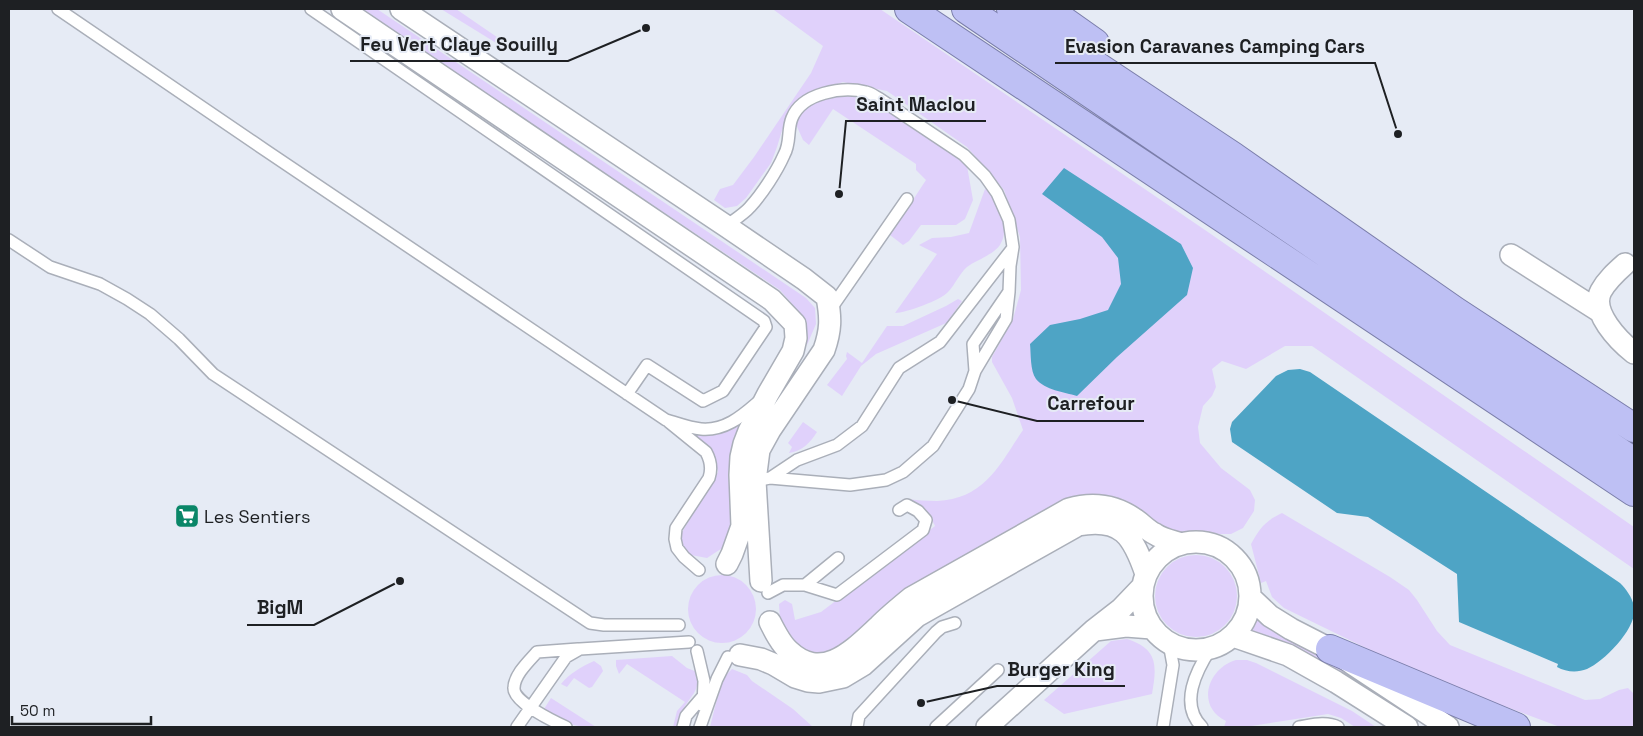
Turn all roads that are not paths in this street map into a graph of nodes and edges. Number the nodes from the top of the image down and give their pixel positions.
1 (58, 9) edge
2 (311, 9) edge
3 (342, 9) edge
4 (401, 9) edge
5 (909, 9) edge
6 (966, 9) edge
7 (1011, 9) edge
8 (1047, 9) edge
9 (1234, 157) junction
10 (907, 199) dead end
11 (726, 226) junction
12 (9, 240) edge
13 (1013, 248) junction
14 (1511, 256) dead end
15 (1625, 264) dead end
16 (830, 311) junction
17 (1599, 311) junction
18 (1634, 353) edge
19 (1445, 365) junction
20 (627, 394) junction
21 (768, 394) junction
22 (666, 420) junction
23 (1634, 428) edge
24 (1634, 462) edge
25 (762, 480) junction
26 (1634, 492) edge
27 (899, 510) dead end
28 (1634, 510) edge
29 (1181, 544) junction
30 (838, 558) dead end
31 (727, 564) dead end
32 (699, 570) dead end
33 (1144, 580) junction
34 (805, 585) junction
35 (764, 587) joint
36 (1251, 598) junction
37 (770, 622) dead end
38 (955, 623) dead end
39 (680, 626) dead end
40 (1152, 628) junction
41 (1094, 630) junction
42 (1233, 636) junction
43 (1169, 643) junction
44 (580, 648) junction
45 (1211, 648) junction
46 (1330, 649) junction
47 (734, 656) joint
48 (998, 670) dead end
49 (704, 695) junction
50 (532, 708) junction
51 (701, 722) edge
52 (517, 727) edge
53 (566, 727) edge
54 (683, 727) edge
55 (858, 727) edge
56 (936, 727) edge
57 (987, 727) edge
58 (1163, 727) edge
59 (1202, 727) edge
60 (1299, 727) edge
61 (1338, 727) edge
62 (1407, 727) edge
63 (1448, 727) edge
64 (1516, 727) edge

1 - 20 lane
2 - 20 lane
3 - 21 street
4 - 11 street
5 - 19 highway
6 - 24 highway
7 - 9 highway
8 - 9 highway
9 - 23 highway
10 - 16 lane
11 - 13 lane
11 - 16 street
12 - 39 lane
13 - 25 lane
13 - 25 lane
14 - 17 street
15 - 17 street
16 - 25 street
17 - 18 street
19 - 26 highway
19 - 28 highway
20 - 22 lane
21 - 22 lane
21 - 31 street
22 - 32 lane
25 - 35 street
27 - 34 lane
29 - 33 street
29 - 36 street
29 - 37 street
30 - 34 lane
33 - 40 street
33 - 41 street
33 - 47 street
34 - 35 lane
36 - 42 street
36 - 46 street
38 - 55 lane
40 - 41 street
40 - 43 street
41 - 57 street
42 - 45 street
42 - 62 street
43 - 45 street
43 - 58 lane
44 - 49 lane
44 - 50 lane
44 - 50 lane
45 - 59 lane
46 - 63 street
46 - 64 highway
47 - 51 lane
48 - 56 lane
49 - 51 lane
49 - 54 lane
50 - 52 lane
50 - 53 lane
60 - 61 lane

